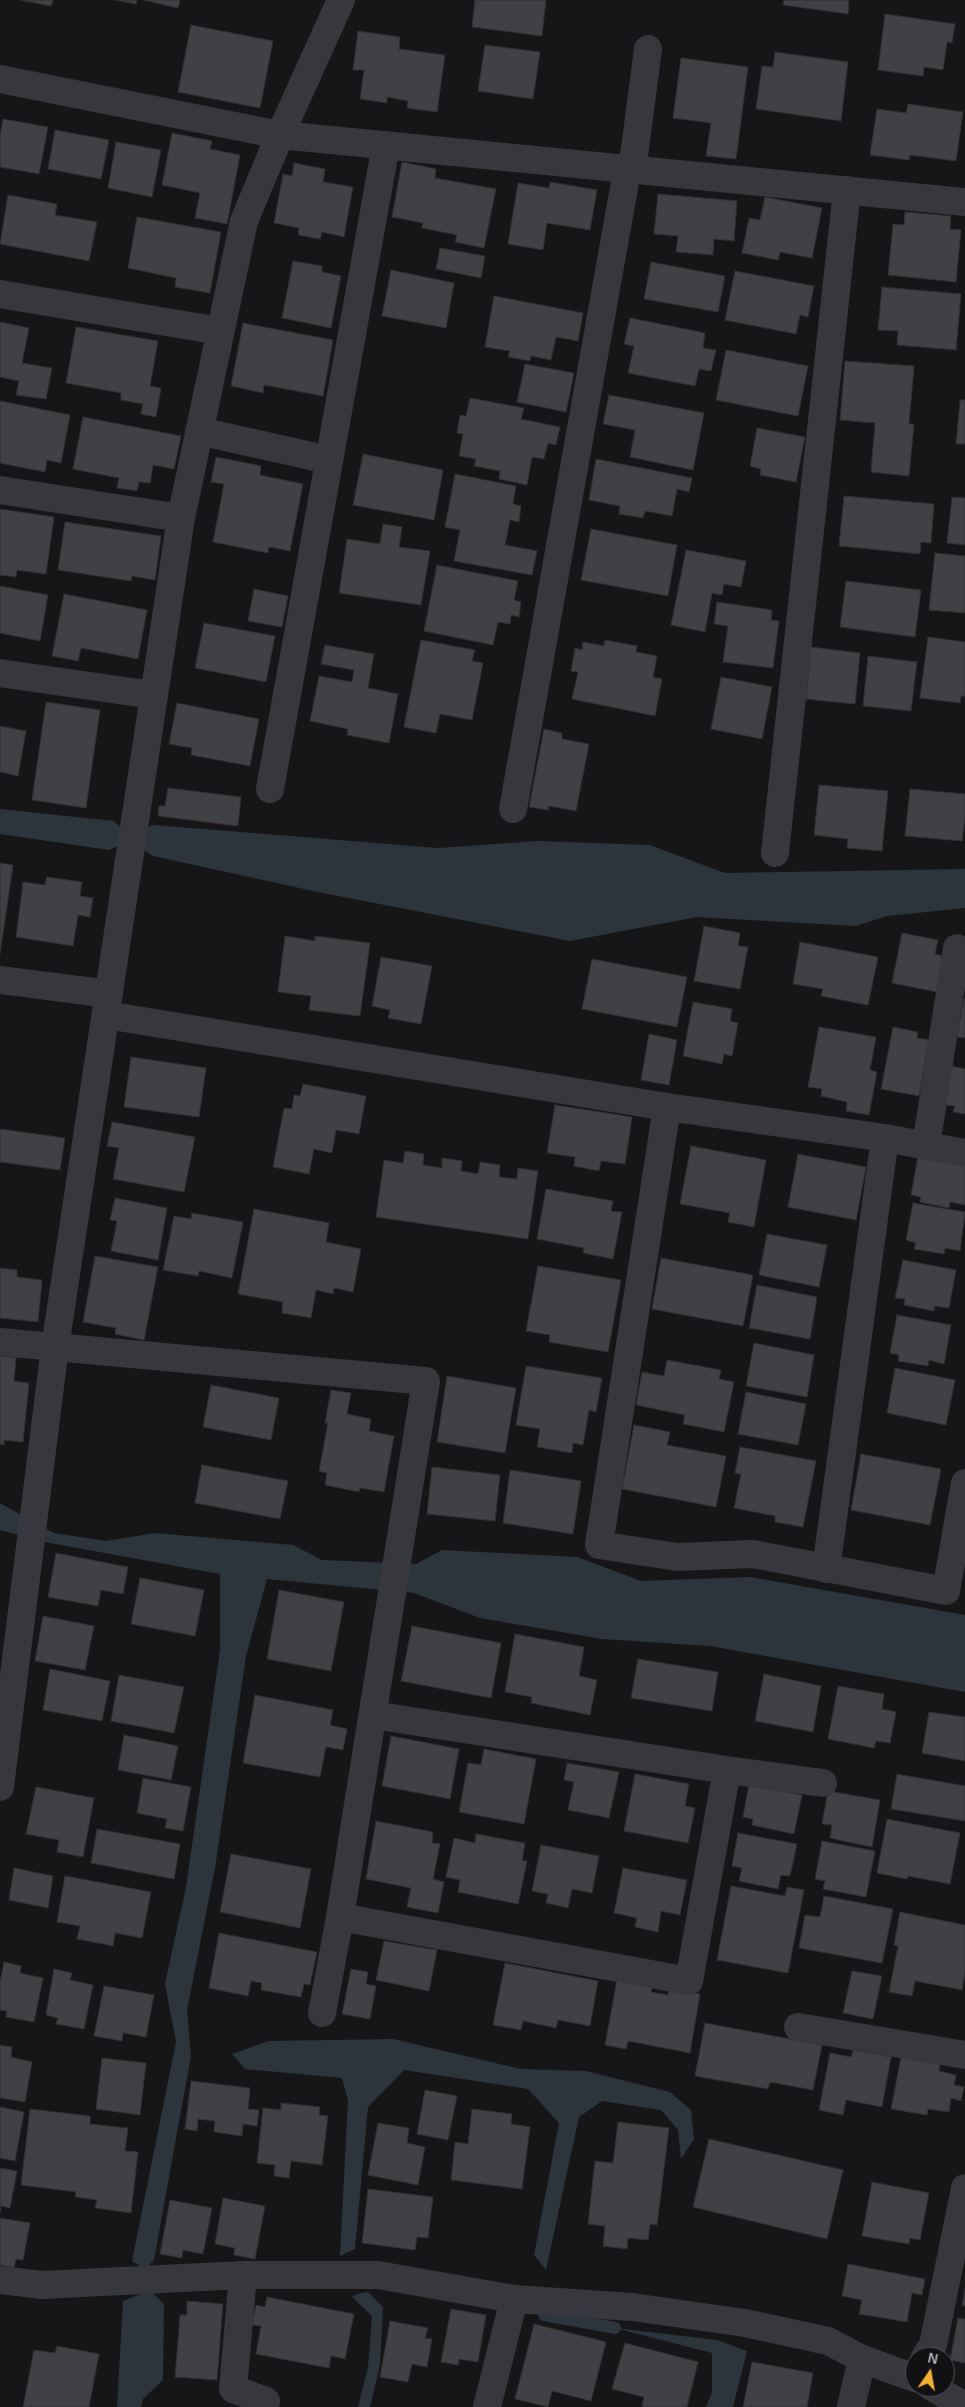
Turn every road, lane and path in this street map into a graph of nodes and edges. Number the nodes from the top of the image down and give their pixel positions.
1 (341, 0) edge
2 (648, 49) dead end
3 (0, 79) edge
4 (280, 135) junction
5 (386, 146) junction
6 (630, 171) junction
7 (847, 190) junction
8 (965, 202) edge
9 (0, 294) edge
10 (220, 330) junction
11 (199, 431) junction
12 (329, 460) junction
13 (0, 490) edge
14 (181, 518) junction
15 (0, 673) edge
16 (152, 696) junction
17 (270, 789) dead end
18 (513, 809) dead end
19 (775, 853) dead end
20 (957, 948) dead end
21 (0, 980) edge
22 (107, 1004) junction
23 (667, 1107) junction
24 (885, 1138) junction
25 (926, 1146) junction
26 (965, 1153) edge
27 (0, 1342) edge
28 (55, 1347) junction
29 (965, 1483) edge
30 (826, 1568) junction
31 (373, 1715) junction
32 (727, 1770) junction
33 (0, 1783) edge
34 (823, 1783) dead end
35 (0, 1787) edge
36 (340, 1917) junction
37 (322, 2013) dead end
38 (798, 2027) dead end
39 (965, 2055) edge
40 (965, 2188) edge
41 (242, 2276) junction
42 (0, 2280) edge
43 (514, 2299) junction
44 (932, 2347) edge
45 (862, 2359) junction
46 (905, 2370) edge
47 (952, 2397) edge
48 (965, 2406) edge
49 (265, 2407) edge
50 (487, 2407) edge
51 (851, 2407) edge

1 - 4 street
2 - 6 street
3 - 4 street
4 - 5 street
4 - 10 street
5 - 6 street
5 - 12 street
6 - 7 street
6 - 18 street
7 - 8 street
7 - 19 street
9 - 10 street
10 - 11 street
11 - 12 street
11 - 14 street
12 - 17 street
13 - 14 street
14 - 16 street
15 - 16 street
16 - 22 street
20 - 25 street
21 - 22 street
22 - 23 street
22 - 28 street
23 - 24 street
23 - 30 street
24 - 25 street
24 - 30 street
25 - 26 street
27 - 28 street
28 - 31 street
28 - 33 street
29 - 30 street
31 - 32 street
31 - 36 street
32 - 34 street
32 - 36 street
33 - 35 street
36 - 37 street
38 - 39 street
40 - 44 street
41 - 42 street
41 - 43 street
41 - 49 street
43 - 45 street
43 - 50 street
45 - 46 street
45 - 51 street
47 - 48 street

